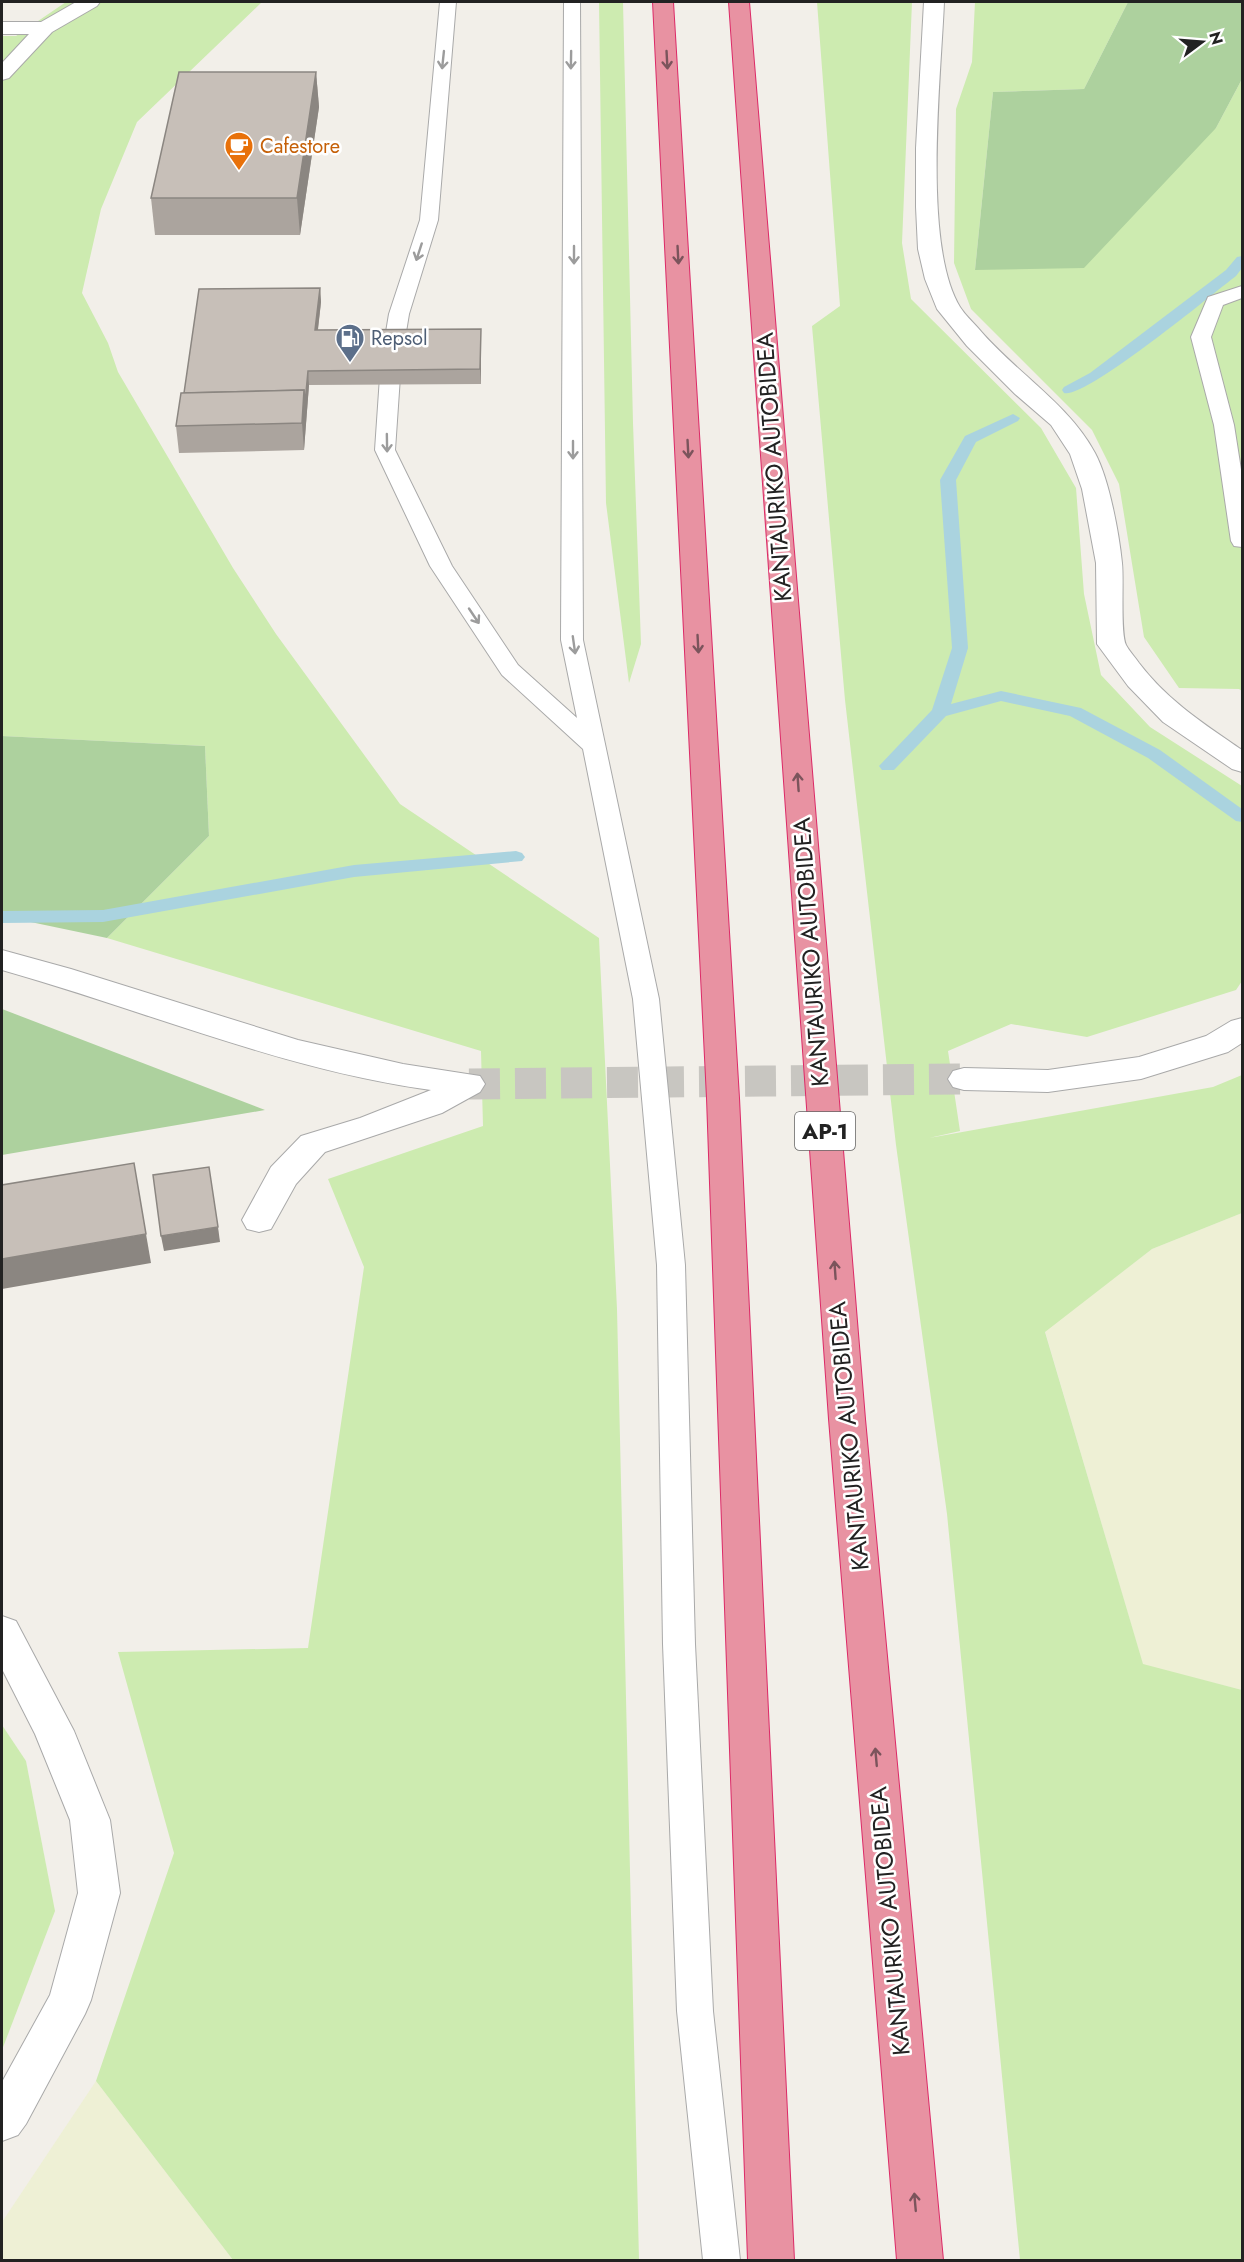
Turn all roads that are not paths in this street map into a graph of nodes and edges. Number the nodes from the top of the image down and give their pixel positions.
1 (90, 2) edge
2 (448, 2) edge
3 (572, 2) edge
4 (663, 2) edge
5 (739, 2) edge
6 (934, 2) edge
7 (2, 28) edge
8 (45, 28) junction
9 (2, 74) edge
10 (1242, 292) edge
11 (1242, 540) edge
12 (593, 746) junction
13 (1242, 763) edge
14 (2, 960) edge
15 (1242, 1029) edge
16 (964, 1079) tunnel mouth
17 (259, 1220) dead end
18 (2, 1632) edge
19 (2, 2120) edge
20 (722, 2260) edge
21 (771, 2260) edge
22 (920, 2260) edge

1 - 8 street
2 -> 12 lane
3 -> 12 lane
4 -> 21 highway
22 -> 5 highway, KANTAURIKO AUTOBIDEA / AP-1
6 - 13 street
7 - 8 street
8 - 9 street
10 - 11 lane
12 - 20 lane
14 - 17 street
15 - 16 street
18 - 19 street

